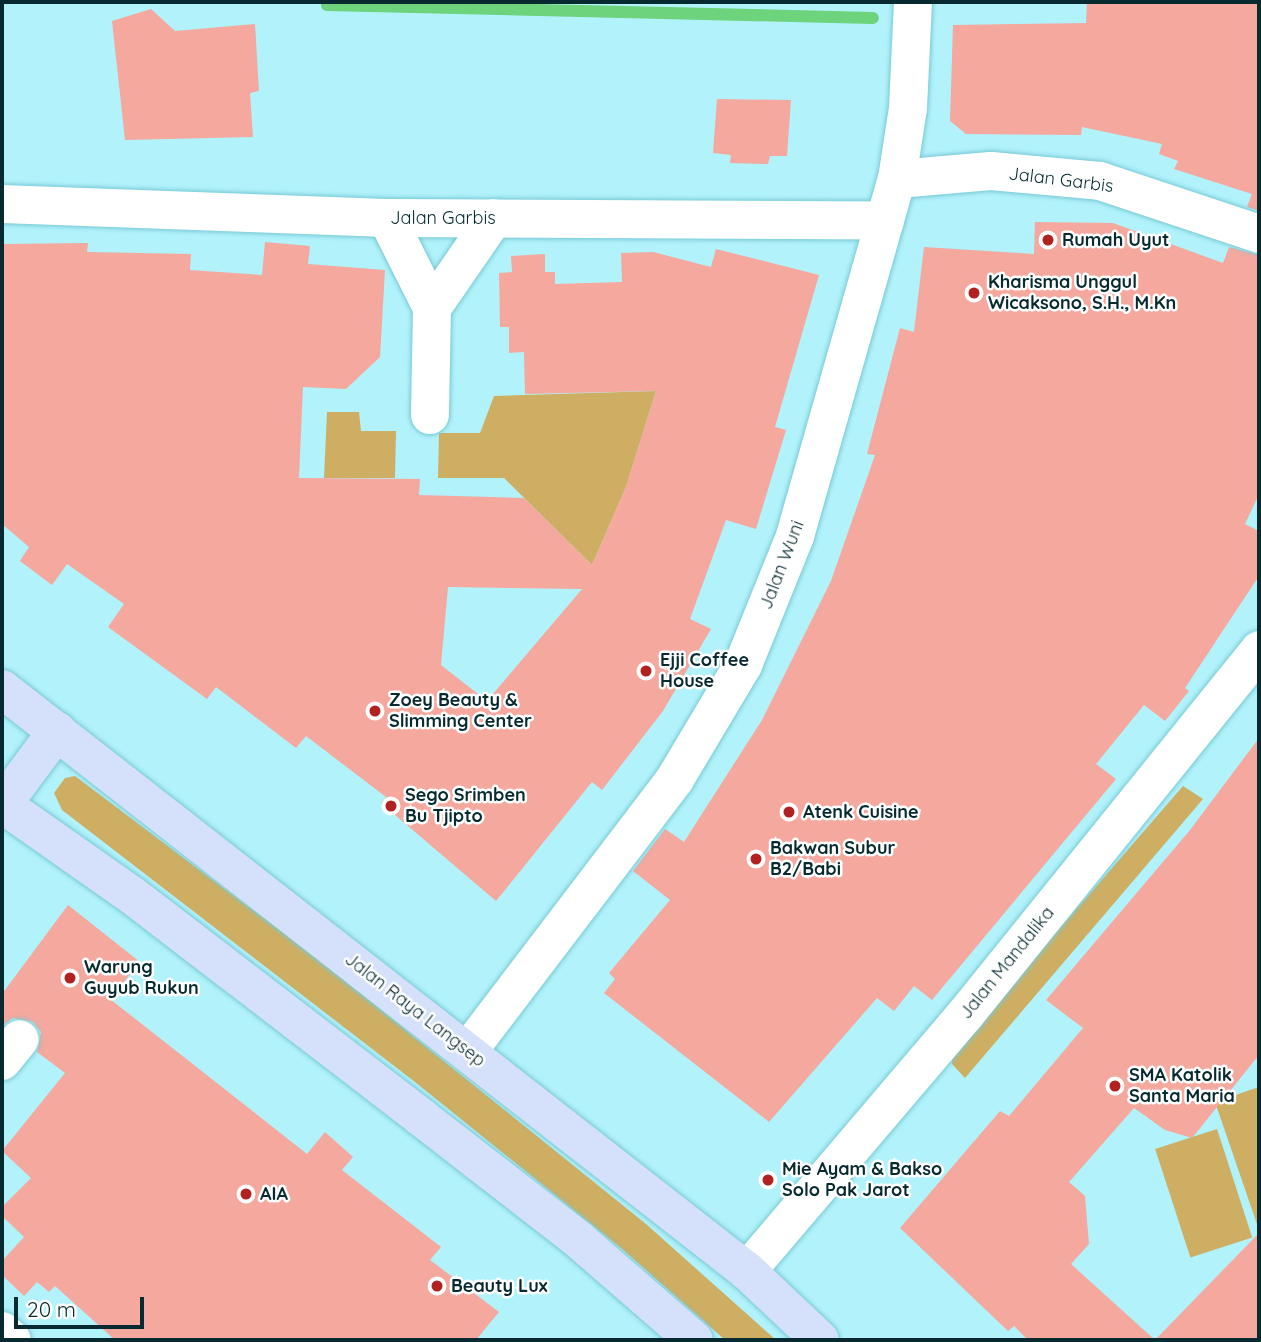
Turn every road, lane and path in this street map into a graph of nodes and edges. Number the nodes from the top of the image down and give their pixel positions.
1 (913, 2) edge
2 (897, 179) junction
3 (2, 204) edge
4 (387, 218) junction
5 (494, 218) junction
6 (885, 221) junction
7 (1259, 234) edge
8 (432, 308) junction
9 (430, 415) dead end
10 (1259, 650) edge
11 (2, 689) edge
12 (57, 731) junction
13 (2, 804) edge
14 (468, 1051) junction
15 (747, 1271) junction
16 (2, 1331) edge
17 (12, 1340) edge
18 (694, 1340) edge
19 (820, 1340) edge

1 - 2 street, Jalan Wuni
2 - 6 street, Jalan Wuni
2 - 7 street, Jalan Garbis
3 - 4 street, Jalan Garbis
4 - 5 street, Jalan Garbis
4 - 8 street
5 - 6 street, Jalan Garbis
5 - 8 street
6 - 14 street, Jalan Wuni
8 - 9 street
10 - 15 street, Jalan Mandalika
11 - 12 main road, Jalan Raya Langsep
12 - 13 main road
12 - 14 main road, Jalan Raya Langsep
13 - 18 main road
14 - 15 main road, Jalan Raya Langsep
15 - 19 main road, Jalan Raya Langsep
16 - 17 street

